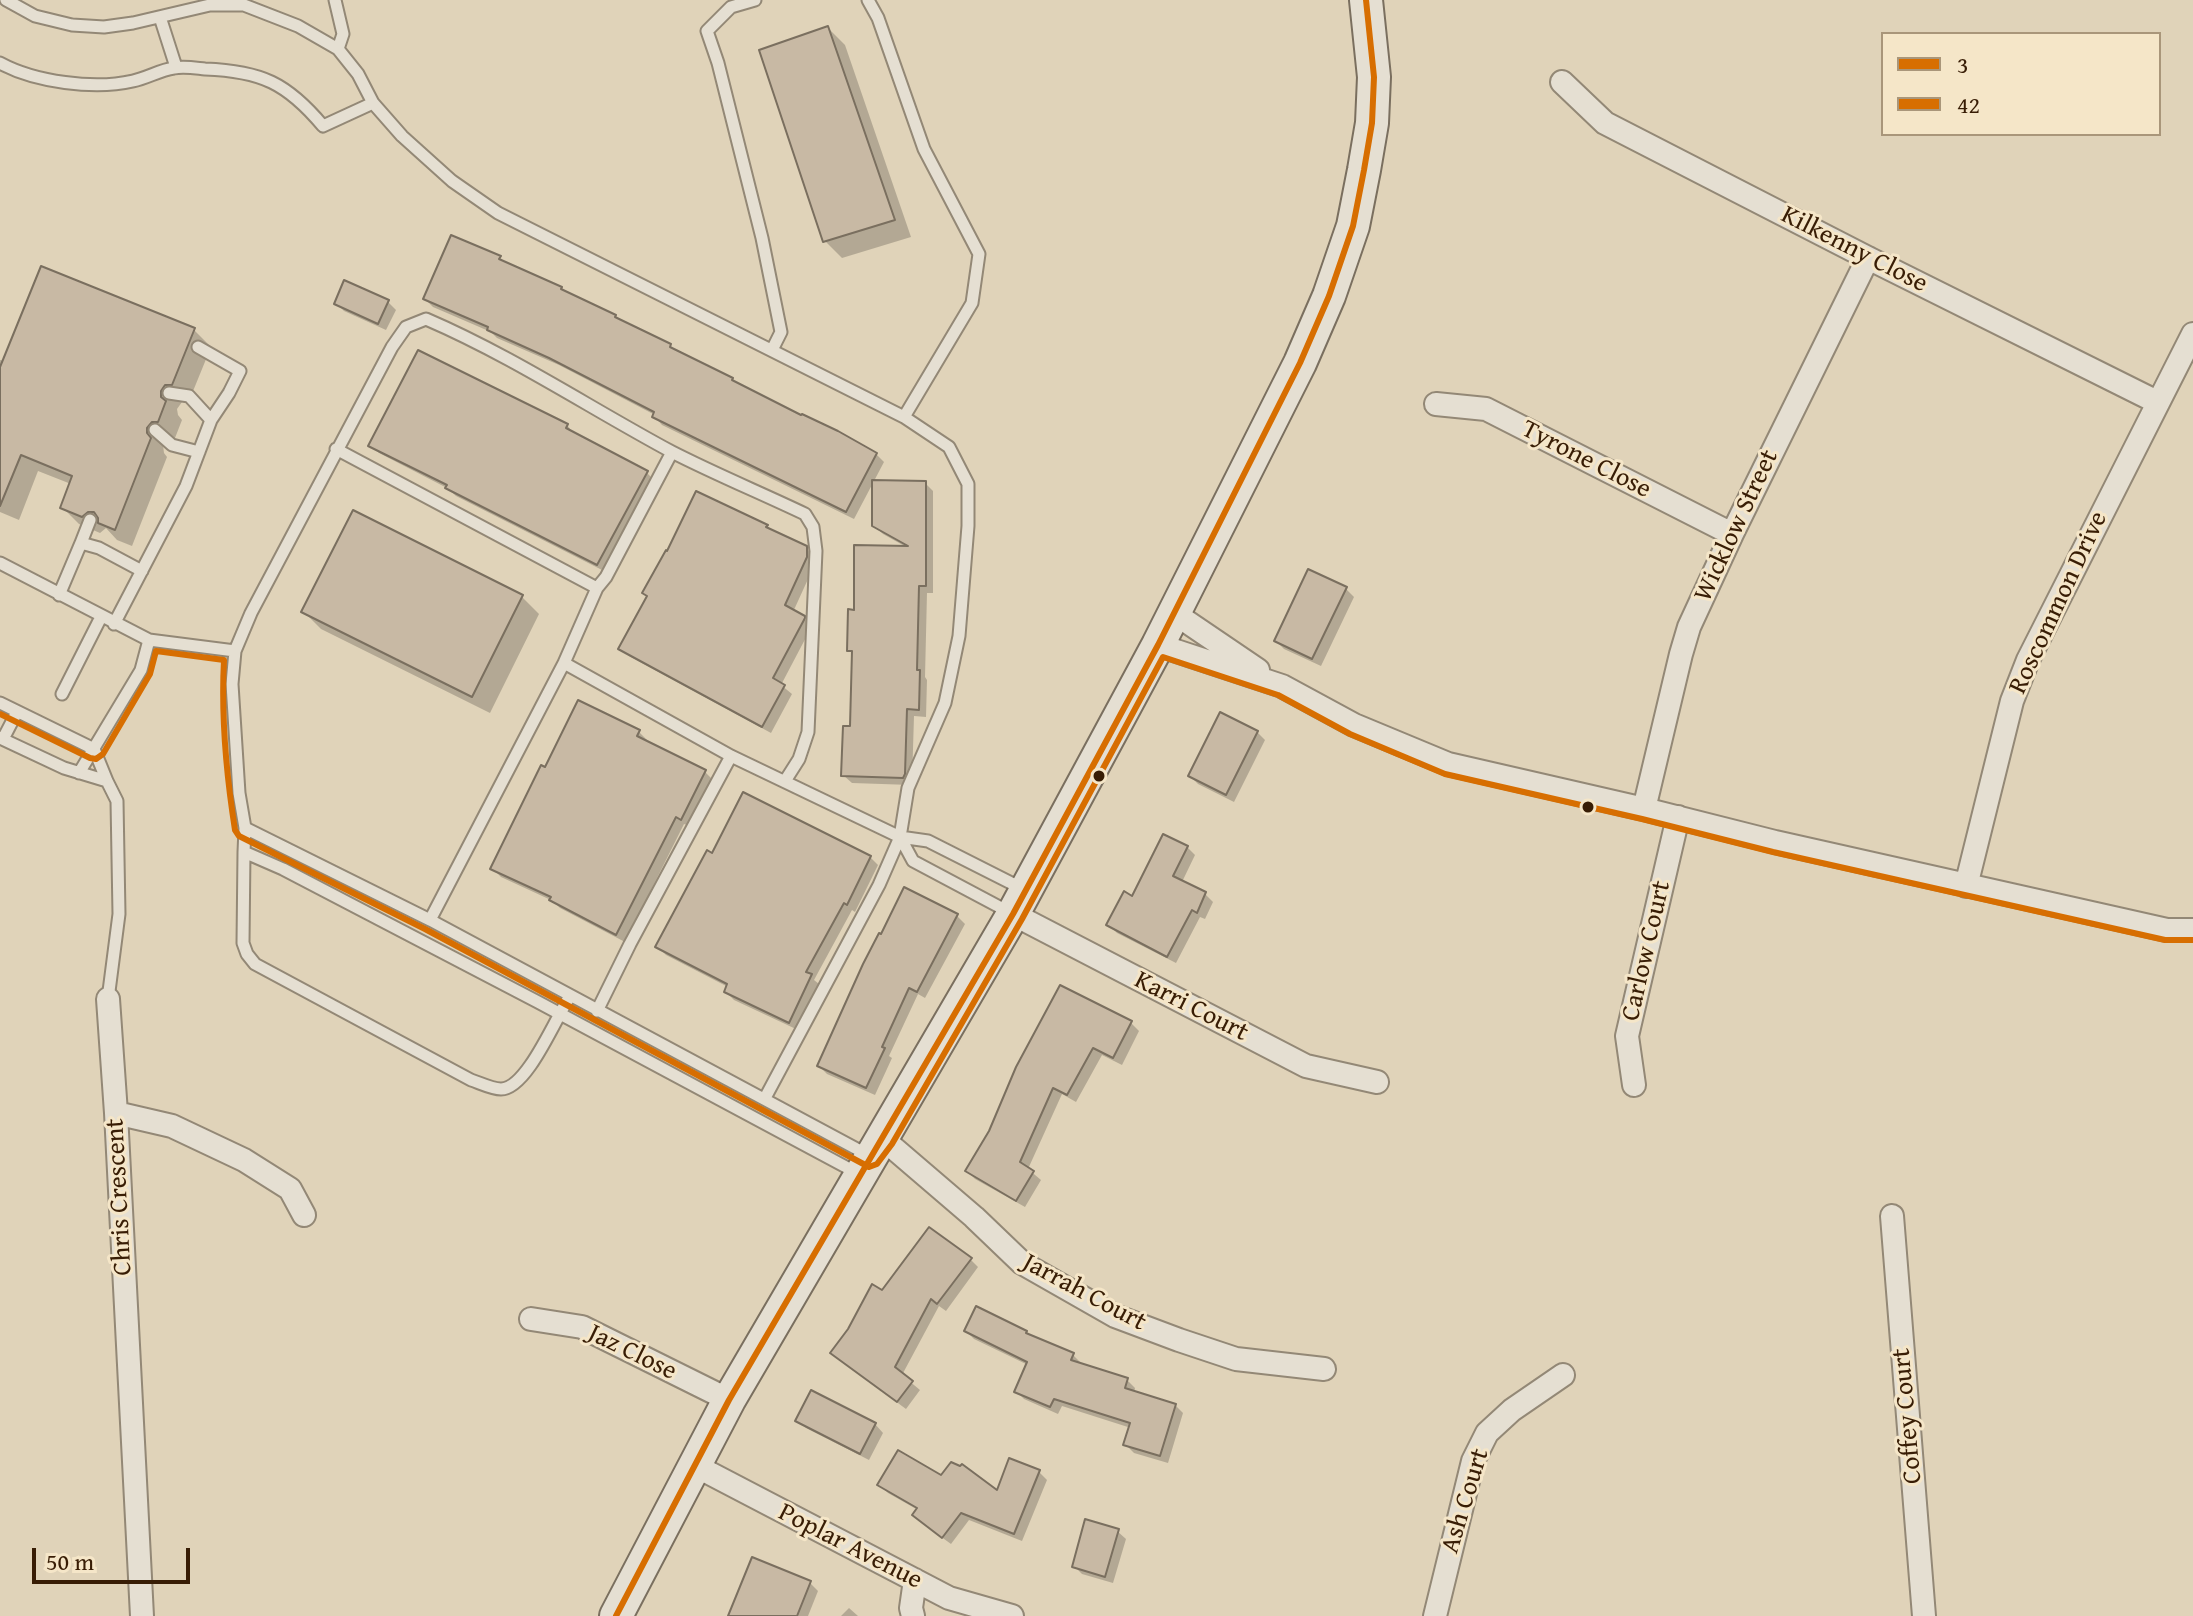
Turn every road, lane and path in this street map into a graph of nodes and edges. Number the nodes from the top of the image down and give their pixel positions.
1 (5, 0) edge
2 (335, 0) edge
3 (755, 0) edge
4 (868, 0) edge
5 (1366, 0) edge
6 (209, 2) edge
7 (0, 6) edge
8 (160, 17) junction
9 (338, 49) junction
10 (0, 63) edge
11 (176, 67) junction
12 (1562, 82) dead end
13 (373, 103) junction
14 (1868, 258) junction
15 (2193, 334) edge
16 (198, 347) dead end
17 (772, 350) junction
18 (169, 393) dead end
19 (2157, 402) junction
20 (1436, 404) dead end
21 (904, 417) junction
22 (211, 420) junction
23 (155, 430) dead end
24 (336, 449) junction
25 (199, 452) junction
26 (672, 452) junction
27 (90, 520) dead end
28 (1732, 534) junction
29 (81, 543) junction
30 (0, 563) edge
31 (142, 571) junction
32 (597, 588) junction
33 (59, 595) junction
34 (1174, 613) junction
35 (101, 617) junction
36 (114, 624) junction
37 (149, 640) junction
38 (1158, 645) junction
39 (235, 651) junction
40 (564, 663) junction
41 (1282, 686) junction
42 (62, 694) dead end
43 (0, 703) edge
44 (17, 712) junction
45 (2, 738) edge
46 (94, 749) junction
47 (731, 756) junction
48 (79, 773) junction
49 (107, 781) junction
50 (785, 781) junction
51 (1644, 809) junction
52 (1678, 817) junction
53 (245, 828) junction
54 (900, 837) junction
55 (244, 852) junction
56 (1966, 886) junction
57 (1019, 902) junction
58 (430, 920) junction
59 (2167, 930) junction
60 (2193, 930) edge
61 (2193, 944) edge
62 (547, 985) junction
63 (570, 996) junction
64 (108, 999) joint
65 (538, 1002) junction
66 (559, 1013) junction
67 (602, 1013) junction
68 (598, 1035) junction
69 (1377, 1082) dead end
70 (1634, 1085) dead end
71 (765, 1098) junction
72 (116, 1113) junction
73 (871, 1157) junction
74 (304, 1215) dead end
75 (1892, 1216) dead end
76 (531, 1319) dead end
77 (1324, 1369) dead end
78 (1563, 1375) dead end
79 (729, 1400) junction
80 (694, 1465) junction
81 (915, 1580) junction
82 (947, 1607) edge
83 (142, 1616) edge
84 (616, 1616) edge
85 (913, 1616) edge
86 (1012, 1616) edge
87 (1435, 1616) edge
88 (1924, 1616) edge

1 - 7 lane
1 - 8 lane
2 - 9 lane
3 - 17 lane
4 - 21 lane
5 - 34 main road
6 - 8 lane
6 - 9 lane
8 - 11 lane
9 - 13 lane
10 - 11 lane
11 - 13 lane
12 - 14 street, Kilkenny Close
13 - 17 lane
14 - 19 street, Kilkenny Close
14 - 28 street, Wicklow Street
15 - 19 street, Roscommon Drive
16 - 22 lane
17 - 21 lane
18 - 22 lane
19 - 56 street, Roscommon Drive
20 - 28 street, Tyrone Close
21 - 54 lane
22 - 25 lane
23 - 25 lane
24 - 26 lane
24 - 32 lane
24 - 39 lane
25 - 31 lane
26 - 32 lane
26 - 50 lane
27 - 29 lane
28 - 51 street, Wicklow Street
29 - 31 lane
29 - 33 lane
30 - 33 lane
31 - 36 lane
32 - 40 lane
33 - 35 lane
34 - 38 main road
34 - 41 street
35 - 36 lane
35 - 42 lane
36 - 37 lane
37 - 39 lane
37 - 46 lane
38 - 41 street
38 - 57 main road
39 - 53 lane
40 - 47 lane
40 - 58 lane
41 - 51 street
43 - 44 lane
44 - 45 lane
44 - 46 lane
45 - 48 lane
46 - 48 lane
46 - 49 lane, Chris Crescent
47 - 50 lane
47 - 67 lane
48 - 49 lane
49 - 64 lane, Chris Crescent
50 - 54 lane
51 - 52 street
52 - 56 street
52 - 70 street, Carlow Court
53 - 55 lane
53 - 58 lane
54 - 57 lane
54 - 57 lane
54 - 71 lane
55 - 65 lane
55 - 66 lane
56 - 59 street
57 - 69 street, Karri Court
57 - 73 main road
58 - 62 lane
59 - 60 street
59 - 61 street
62 - 63 lane
62 - 65 lane
63 - 66 lane
63 - 67 lane
64 - 72 street, Chris Crescent
65 - 66 lane
66 - 68 lane
67 - 68 lane
67 - 71 lane
68 - 73 lane
71 - 73 lane
72 - 74 street
72 - 83 street, Chris Crescent
73 - 77 street, Jarrah Court
73 - 79 main road
75 - 88 street, Coffey Court
76 - 79 street, Jaz Close
78 - 87 street, Ash Court
79 - 80 main road
80 - 81 street, Poplar Avenue
80 - 84 main road
81 - 82 street, Poplar Avenue
81 - 85 street
82 - 86 street, Poplar Avenue

